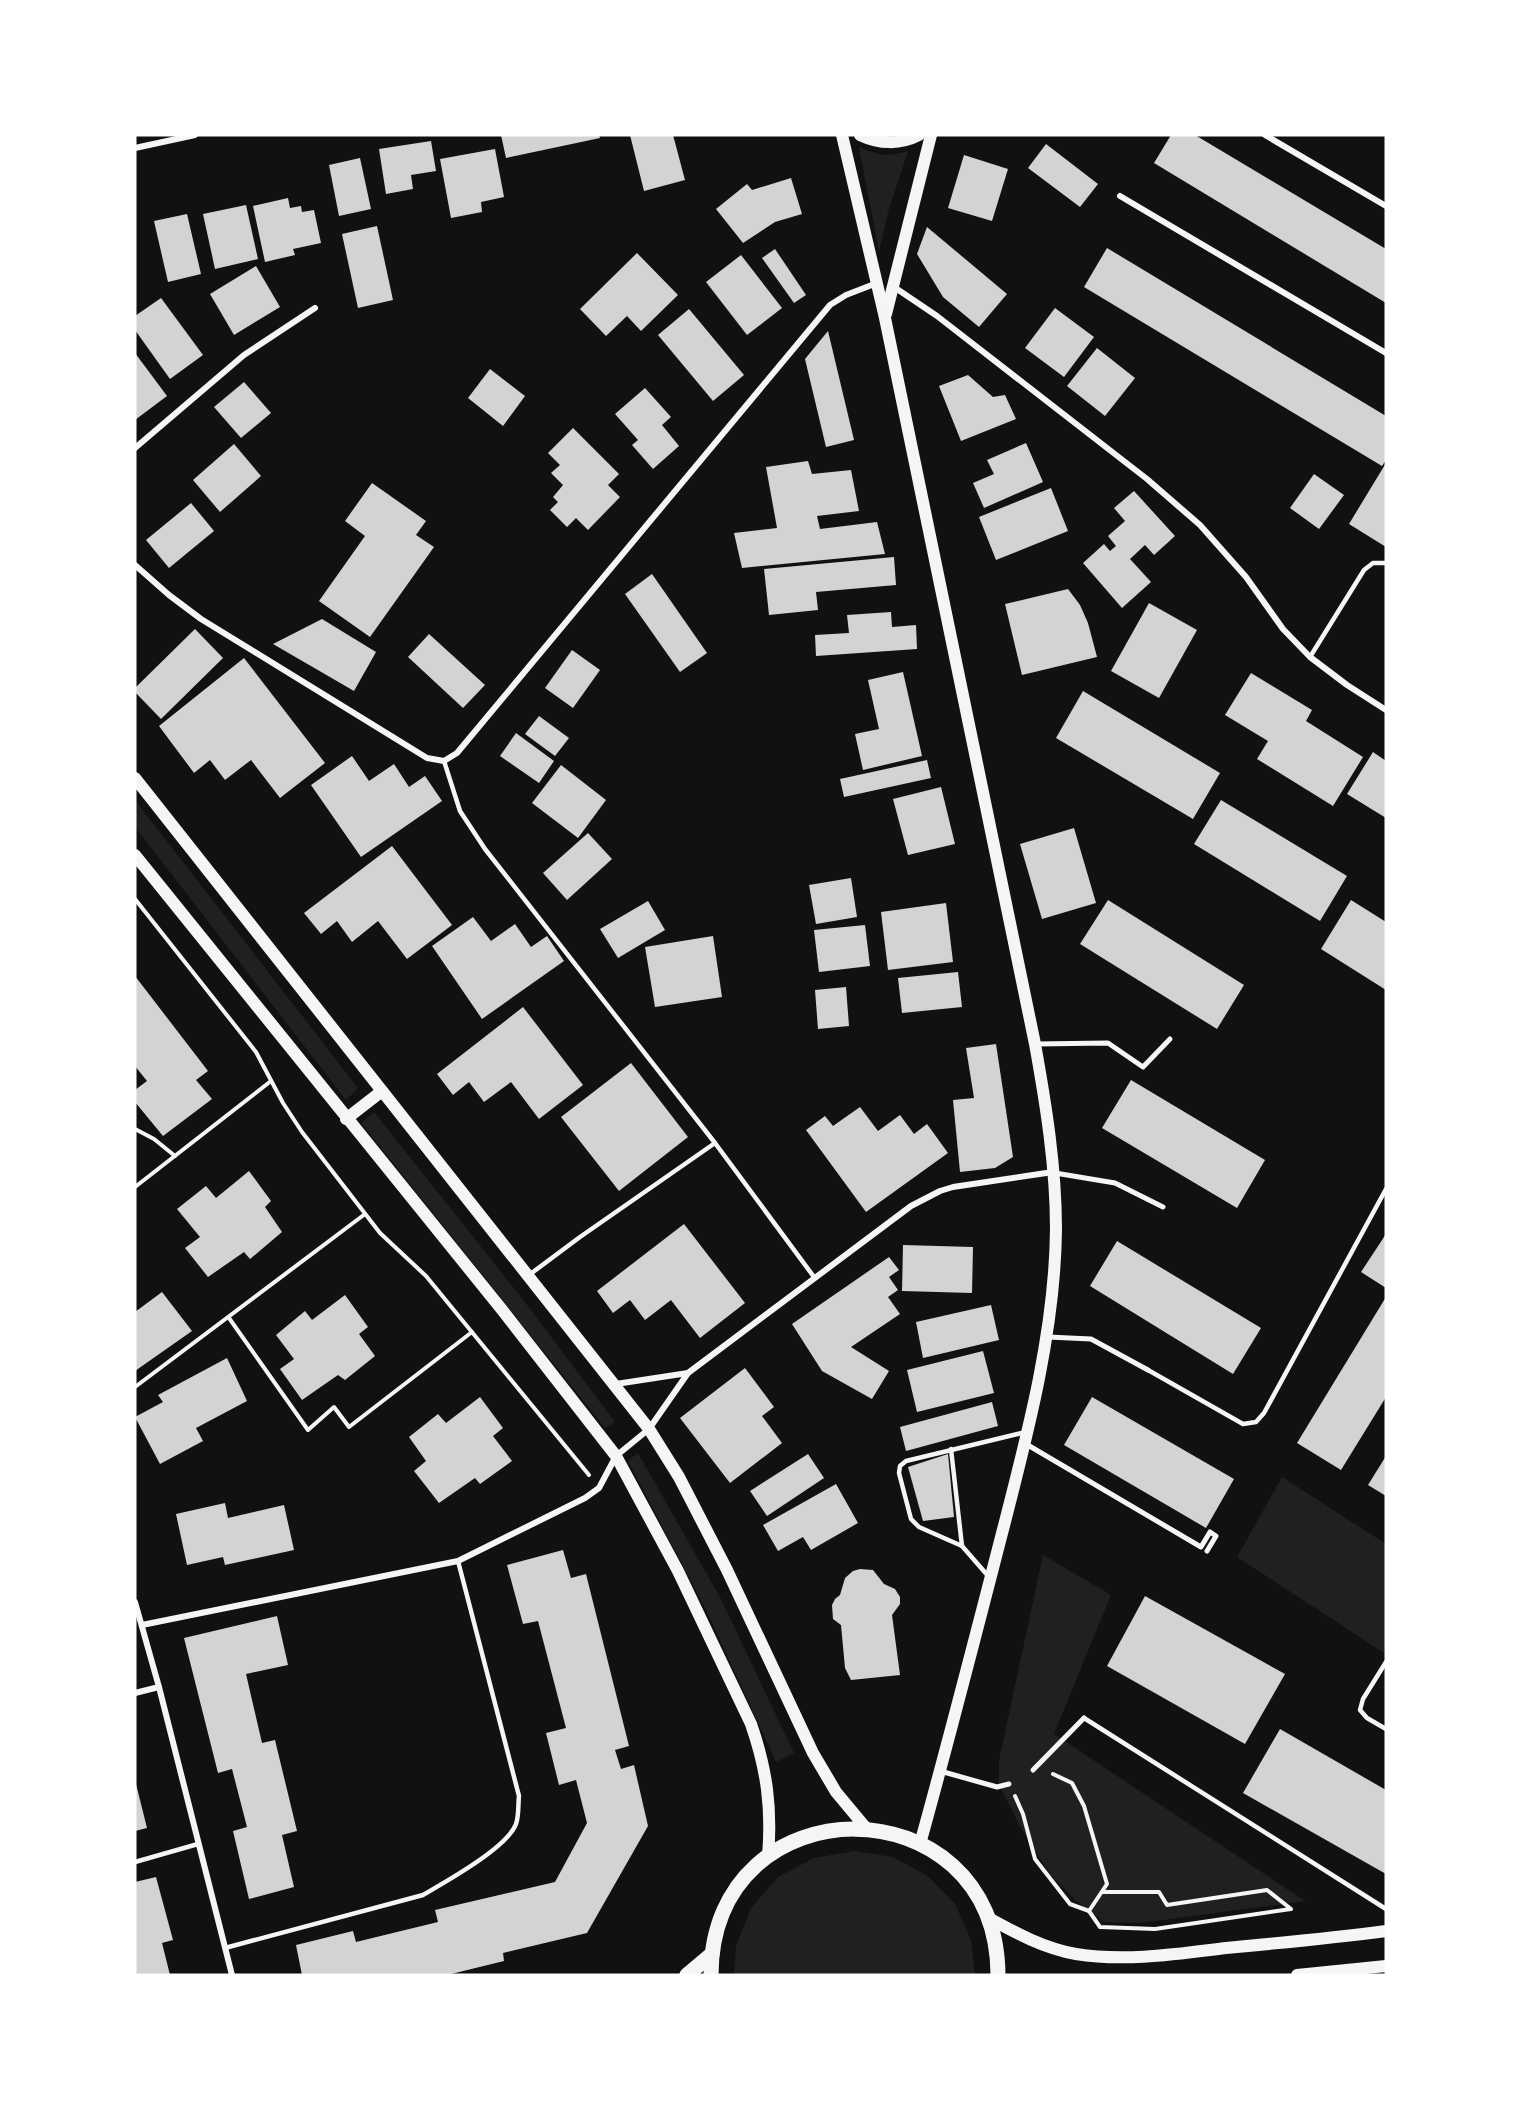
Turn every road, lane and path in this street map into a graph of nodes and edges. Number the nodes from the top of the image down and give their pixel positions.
1 (195, 135) edge
2 (842, 135) edge
3 (860, 135) edge
4 (919, 135) edge
5 (931, 135) edge
6 (1265, 135) edge
7 (135, 148) edge
8 (1120, 196) dead end
9 (1386, 206) edge
10 (877, 283) junction
11 (893, 287) junction
12 (315, 308) dead end
13 (885, 318) junction
14 (1386, 353) edge
15 (135, 448) edge
16 (1386, 563) edge
17 (135, 565) edge
18 (1310, 657) junction
19 (1386, 710) edge
20 (444, 761) junction
21 (135, 778) edge
22 (135, 855) edge
23 (135, 899) edge
24 (1170, 1039) dead end
25 (1035, 1044) junction
26 (271, 1081) junction
27 (382, 1091) junction
28 (346, 1119) junction
29 (135, 1129) edge
30 (715, 1143) junction
31 (175, 1156) junction
32 (1053, 1172) junction
33 (135, 1187) edge
34 (1386, 1189) edge
35 (1163, 1207) dead end
36 (366, 1214) junction
37 (529, 1275) junction
38 (814, 1278) junction
39 (229, 1318) junction
40 (472, 1332) junction
41 (1046, 1337) junction
42 (1148, 1370) joint
43 (688, 1373) junction
44 (616, 1384) junction
45 (135, 1387) edge
46 (650, 1429) junction
47 (1025, 1437) junction
48 (951, 1449) junction
49 (616, 1456) junction
50 (599, 1488) junction
51 (962, 1546) junction
52 (1208, 1551) dead end
53 (458, 1561) junction
54 (990, 1578) junction
55 (135, 1602) edge
56 (142, 1624) junction
57 (1386, 1662) edge
58 (159, 1686) junction
59 (135, 1693) edge
60 (1084, 1718) joint
61 (1386, 1729) edge
62 (1033, 1770) joint
63 (940, 1771) junction
64 (1009, 1784) joint
65 (866, 1828) junction
66 (198, 1844) junction
67 (920, 1844) junction
68 (768, 1857) junction
69 (135, 1862) edge
70 (1102, 1892) junction
71 (1386, 1909) edge
72 (1089, 1911) junction
73 (987, 1917) junction
74 (1386, 1931) edge
75 (225, 1948) junction
76 (712, 1954) junction
77 (1386, 1966) edge
78 (232, 1975) edge
79 (687, 1975) edge
80 (711, 1975) edge
81 (999, 1975) edge
82 (1297, 1975) edge

1 - 7 street
2 - 10 main road
3 - 4 main road
5 - 11 main road
6 - 9 street
8 - 14 street
10 - 13 main road
10 - 20 street
11 - 13 main road
11 - 18 street
12 - 15 street
13 - 25 main road
16 - 18 lane
17 - 20 street
18 - 19 street
20 - 30 lane
21 - 27 main road
22 - 28 main road
23 - 26 path
24 - 25 street
25 - 32 main road
26 - 31 path
26 - 36 path
27 - 28 main road
27 - 37 main road
28 - 49 main road
29 - 31 path
30 - 37 lane
30 - 38 lane
31 - 33 path
32 - 35 street
32 - 38 street
32 - 41 main road
34 - 42 lane
36 - 39 path
36 - 40 path
37 - 44 main road
38 - 43 street
39 - 40 path
39 - 45 path
40 - 50 path
41 - 42 street
41 - 47 main road
43 - 44 street
43 - 46 street
44 - 46 main road
46 - 49 street
46 - 65 main road
47 - 48 lane
47 - 52 street
47 - 54 main road
48 - 51 lane
48 - 51 lane
49 - 50 street
49 - 68 main road
50 - 53 street
51 - 54 lane
53 - 56 street
53 - 75 lane
54 - 63 main road
55 - 56 street
56 - 58 street
57 - 61 lane
58 - 59 street
58 - 66 street
60 - 62 street
60 - 71 lane
62 - 70 path
63 - 64 street
63 - 67 main road
64 - 72 path
65 - 67 main road
65 - 68 main road
66 - 69 lane
66 - 75 street
67 - 73 main road
68 - 76 main road
70 - 72 path
70 - 72 path
73 - 74 main road
73 - 81 main road
75 - 78 street
76 - 79 main road
76 - 80 main road
77 - 82 main road

